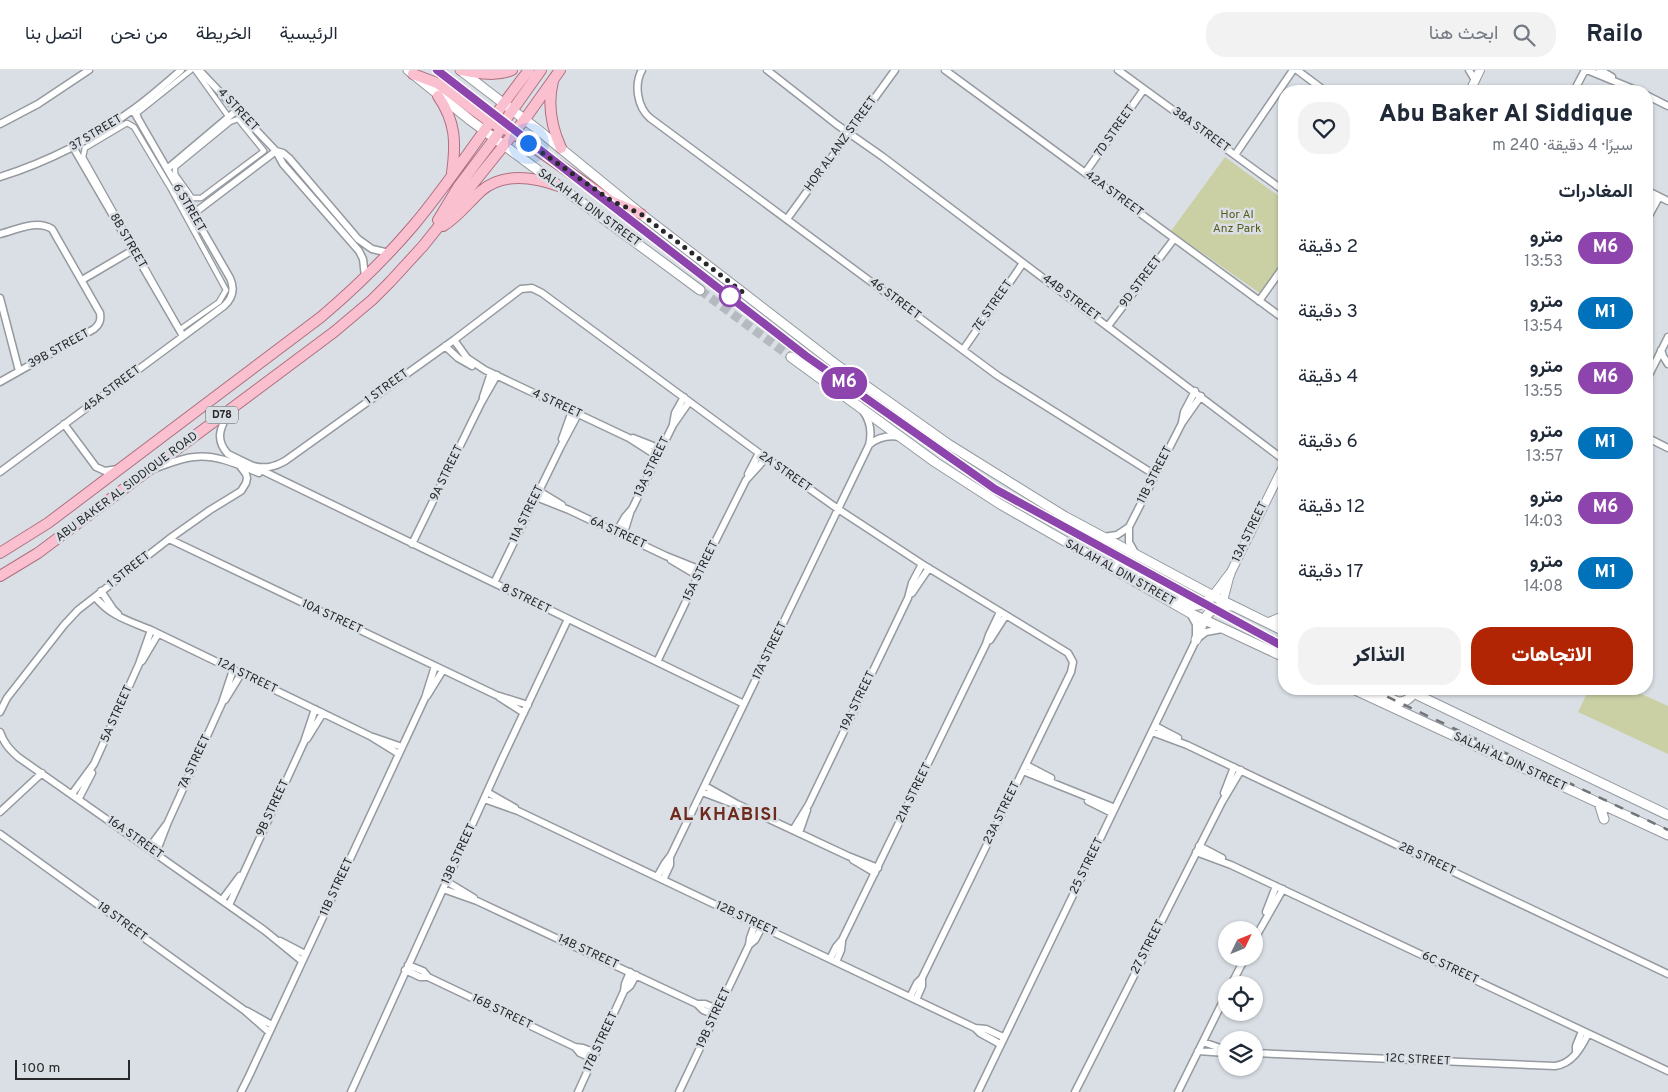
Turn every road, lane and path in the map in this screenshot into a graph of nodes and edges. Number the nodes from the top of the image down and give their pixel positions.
1 (89, 70) edge
2 (182, 70) edge
3 (193, 70) edge
4 (199, 70) edge
5 (460, 70) edge
6 (512, 70) edge
7 (529, 70) edge
8 (541, 70) edge
9 (560, 70) edge
10 (642, 70) edge
11 (767, 70) edge
12 (895, 70) edge
13 (945, 70) edge
14 (1118, 70) edge
15 (1295, 70) edge
16 (1470, 70) edge
17 (1480, 70) edge
18 (1586, 70) edge
19 (1600, 70) edge
20 (410, 72) edge
21 (553, 79) junction
22 (1475, 80) junction
23 (1284, 85) edge
24 (1316, 85) edge
25 (1473, 85) edge
26 (1577, 85) edge
27 (1625, 85) edge
28 (1626, 85) edge
29 (1144, 89) junction
30 (1278, 94) edge
31 (438, 96) junction
32 (1653, 98) edge
33 (503, 103) junction
34 (1668, 106) edge
35 (133, 110) junction
36 (238, 110) junction
37 (512, 110) junction
38 (238, 119) joint
39 (525, 119) junction
40 (0, 124) edge
41 (487, 126) junction
42 (134, 127) joint
43 (502, 127) junction
44 (850, 132) junction
45 (513, 133) junction
46 (495, 138) junction
47 (504, 145) junction
48 (73, 147) junction
49 (562, 148) junction
50 (276, 151) junction
51 (1235, 155) junction
52 (167, 169) junction
53 (1085, 173) junction
54 (452, 176) junction
55 (0, 177) edge
56 (559, 186) junction
57 (1278, 186) edge
58 (1653, 194) edge
59 (1656, 195) junction
60 (1653, 200) edge
61 (1668, 201) edge
62 (1653, 203) edge
63 (331, 207) junction
64 (326, 212) junction
65 (193, 214) junction
66 (641, 214) junction
67 (787, 219) junction
68 (433, 233) junction
69 (0, 234) edge
70 (1174, 238) junction
71 (133, 250) junction
72 (389, 253) junction
73 (1023, 263) junction
74 (1278, 274) edge
75 (365, 278) junction
76 (82, 280) junction
77 (700, 290) tunnel mouth
78 (516, 292) joint
79 (0, 298) edge
80 (1259, 301) junction
81 (224, 306) joint
82 (1278, 315) edge
83 (1108, 326) junction
84 (183, 336) junction
85 (1668, 337) edge
86 (454, 340) junction
87 (445, 346) junction
88 (963, 350) junction
89 (1661, 350) junction
90 (791, 358) tunnel mouth
91 (1668, 364) edge
92 (1653, 367) edge
93 (19, 371) junction
94 (491, 373) junction
95 (0, 382) edge
96 (1198, 394) junction
97 (686, 399) junction
98 (232, 407) junction
99 (860, 408) junction
100 (575, 412) junction
101 (64, 424) junction
102 (900, 437) junction
103 (1258, 439) junction
104 (1653, 440) edge
105 (869, 445) junction
106 (1668, 448) edge
107 (1278, 451) edge
108 (659, 452) junction
109 (759, 453) junction
110 (1278, 455) edge
111 (766, 458) junction
112 (240, 466) junction
113 (253, 466) junction
114 (119, 468) junction
115 (149, 470) junction
116 (0, 472) edge
117 (1155, 475) junction
118 (1278, 477) edge
119 (746, 480) junction
120 (308, 494) junction
121 (537, 494) junction
122 (632, 509) junction
123 (838, 509) junction
124 (1129, 527) junction
125 (616, 532) junction
126 (623, 536) junction
127 (1103, 537) junction
128 (169, 540) junction
129 (412, 544) junction
130 (0, 553) edge
131 (1137, 556) junction
132 (1101, 562) junction
133 (922, 564) junction
134 (929, 568) junction
135 (699, 573) junction
136 (1230, 574) junction
137 (0, 576) edge
138 (494, 583) junction
139 (101, 591) junction
140 (95, 596) junction
141 (1212, 596) junction
142 (908, 598) junction
143 (1227, 604) junction
144 (1187, 611) junction
145 (1003, 613) junction
146 (123, 618) junction
147 (568, 619) junction
148 (1278, 619) edge
149 (1204, 620) junction
150 (1268, 623) junction
151 (1278, 628) edge
152 (151, 630) junction
153 (1225, 630) junction
154 (158, 634) junction
155 (1196, 640) junction
156 (1064, 650) joint
157 (1272, 651) junction
158 (1278, 651) edge
159 (1278, 654) edge
160 (657, 662) junction
161 (140, 664) junction
162 (435, 666) junction
163 (233, 670) junction
164 (443, 670) junction
165 (241, 674) junction
166 (496, 695) junction
167 (1366, 695) edge
168 (1383, 695) edge
169 (1410, 695) edge
170 (1421, 695) edge
171 (425, 698) junction
172 (222, 703) junction
173 (744, 704) junction
174 (528, 705) junction
175 (315, 710) junction
176 (0, 712) edge
177 (323, 713) junction
178 (524, 713) junction
179 (1153, 729) junction
180 (0, 732) edge
181 (370, 736) junction
182 (304, 742) junction
183 (402, 747) junction
184 (399, 754) junction
185 (94, 764) junction
186 (1025, 768) junction
187 (1237, 769) junction
188 (42, 773) junction
189 (704, 789) junction
190 (488, 792) junction
191 (72, 794) junction
192 (79, 798) junction
193 (484, 799) junction
194 (1599, 803) junction
195 (1114, 810) junction
196 (518, 811) junction
197 (0, 812) edge
198 (1668, 814) edge
199 (1604, 819) dead end
200 (168, 822) junction
201 (796, 832) junction
202 (0, 834) edge
203 (1668, 835) edge
204 (149, 848) junction
205 (1198, 849) junction
206 (156, 853) junction
207 (876, 870) junction
208 (242, 874) junction
209 (660, 879) junction
210 (446, 881) junction
211 (1279, 888) junction
212 (443, 889) junction
213 (222, 900) junction
214 (477, 901) junction
215 (229, 905) junction
216 (1263, 923) edge
217 (758, 925) junction
218 (277, 939) junction
219 (305, 954) junction
220 (833, 960) junction
221 (302, 961) junction
222 (407, 967) junction
223 (633, 973) junction
224 (1668, 974) edge
225 (913, 999) junction
226 (244, 1010) junction
227 (1218, 1011) edge
228 (716, 1012) junction
229 (272, 1025) junction
230 (269, 1032) junction
231 (1585, 1032) junction
232 (1002, 1041) junction
233 (1203, 1042) junction
234 (1218, 1049) edge
235 (1198, 1051) junction
236 (1218, 1052) edge
237 (1263, 1053) edge
238 (595, 1056) junction
239 (1668, 1071) edge
240 (249, 1076) junction
241 (352, 1091) edge
242 (240, 1092) edge
243 (246, 1092) edge
244 (578, 1092) edge
245 (679, 1092) edge
246 (978, 1092) edge
247 (1075, 1092) edge
248 (1178, 1092) edge

1 - 40 street
2 - 35 street, 37 STREET
3 - 3 street
4 - 36 street, 4 STREET
5 - 6 main road
5 - 33 main road, SALAH AL DIN STREET
7 - 33 main road, ABU BAKER AL SIDDIQUE ROAD / D78
8 - 37 main road
9 - 21 main road, ABU BAKER AL SIDDIQUE ROAD / D78
10 - 67 street, 46 STREET
11 - 44 street
12 - 44 street, HOR AL ANZ STREET
13 - 53 street, 42A STREET
14 - 29 street, 38A STREET
15 - 23 street
15 - 24 street
16 - 22 street
17 - 22 street
18 - 26 street
18 - 27 street
19 - 28 street
20 - 31 main road, SALAH AL DIN STREET
20 - 41 main road
21 - 39 main road, ABU BAKER AL SIDDIQUE ROAD / D78
21 - 49 main road
22 - 25 street
29 - 51 street, 38A STREET
29 - 53 street, 7D STREET
30 - 51 street
31 - 41 main road, SALAH AL DIN STREET
31 - 54 main road
32 - 34 street
33 - 37 main road, SALAH AL DIN STREET
33 - 41 main road, ABU BAKER AL SIDDIQUE ROAD / D78
35 - 48 street, 37 STREET
35 - 52 street, 6 STREET
36 - 50 street, 4 STREET
36 - 52 street
37 - 39 main road, SALAH AL DIN STREET
37 - 43 main road
38 - 38 street
39 - 45 main road, ABU BAKER AL SIDDIQUE ROAD / D78
39 - 49 main road, SALAH AL DIN STREET
41 - 43 main road
41 - 46 main road, SALAH AL DIN STREET
41 - 54 main road, ABU BAKER AL SIDDIQUE ROAD / D78
42 - 42 street
43 - 45 main road
43 - 46 main road
44 - 67 street, HOR AL ANZ STREET
44 - 73 street, 44B STREET
45 - 47 main road, ABU BAKER AL SIDDIQUE ROAD / D78
45 - 66 main road
46 - 47 main road, SALAH AL DIN STREET
46 - 68 main road
47 - 56 main road, SALAH AL DIN STREET
47 - 68 main road, ABU BAKER AL SIDDIQUE ROAD / D78
48 - 55 street, 37 STREET
48 - 71 street, 8B STREET
49 - 66 main road, SALAH AL DIN STREET
50 - 63 street, 4 STREET
50 - 64 street, 4 STREET
50 - 65 street
51 - 57 street, 38A STREET
52 - 65 street, 6 STREET
53 - 70 street, 42A STREET
54 - 72 main road, ABU BAKER AL SIDDIQUE ROAD / D78
56 - 68 main road
56 - 77 main road, SALAH AL DIN STREET
58 - 59 street
59 - 60 street
59 - 61 street
59 - 62 street
63 - 64 street
63 - 72 street, 4 STREET
64 - 75 street, 4 STREET
65 - 81 street, 6 STREET
66 - 127 main road, SALAH AL DIN STREET
67 - 88 street, 46 STREET
68 - 98 main road, ABU BAKER AL SIDDIQUE ROAD / D78
69 - 76 street, 39B STREET
70 - 80 street, 42A STREET
70 - 83 street, 9D STREET
71 - 76 street
71 - 84 street, 8B STREET
72 - 75 main road, ABU BAKER AL SIDDIQUE ROAD / D78
73 - 83 street, 44B STREET
73 - 88 street, 7E STREET
74 - 80 street
75 - 114 main road, ABU BAKER AL SIDDIQUE ROAD / D78
76 - 93 street, 39B STREET
78 - 86 street, 1 STREET
78 - 97 street, 2A STREET
79 - 93 street
80 - 82 street, 42A STREET
81 - 84 street, 45A STREET
83 - 96 street, 44B STREET
84 - 101 street, 45A STREET
85 - 89 street
86 - 87 street, 1 STREET
86 - 94 street, 4 STREET
87 - 94 street, 4 STREET
87 - 113 street, 1 STREET
88 - 117 street, 46 STREET
89 - 91 street
89 - 92 street
90 - 99 main road, SALAH AL DIN STREET
93 - 95 street, 39B STREET
94 - 100 street, 4 STREET
94 - 129 street, 9A STREET
96 - 103 street, 44B STREET
96 - 117 street, 11B STREET
97 - 108 street, 13A STREET
97 - 109 street, 2A STREET
98 - 113 street, 8 STREET
98 - 115 main road, ABU BAKER AL SIDDIQUE ROAD / D78
99 - 102 main road, SALAH AL DIN STREET
99 - 105 street, 17A STREET
100 - 108 street, 4 STREET
100 - 121 street, 11A STREET
101 - 114 street
101 - 116 street, 45A STREET
102 - 105 street
102 - 132 main road, SALAH AL DIN STREET
103 - 107 street, 44B STREET
103 - 110 street, 44B STREET
104 - 106 street
105 - 123 street, 17A STREET
108 - 122 street, 13A STREET
109 - 111 street, 2A STREET
109 - 119 street, 15A STREET
111 - 119 street, 15A STREET
111 - 123 street, 2A STREET
112 - 115 street, 8 STREET
112 - 120 street, 8 STREET
112 - 128 street, 1 STREET
113 - 120 street, 8 STREET
114 - 130 main road, ABU BAKER AL SIDDIQUE ROAD / D78
115 - 137 main road, ABU BAKER AL SIDDIQUE ROAD / D78
117 - 124 street, 11B STREET
118 - 136 street, 13A STREET
119 - 135 street, 15A STREET
120 - 129 street, 8 STREET
121 - 125 street, 6A STREET
121 - 138 street, 11A STREET
122 - 125 street, 13A STREET
122 - 126 street, 13A STREET
123 - 133 street, 2A STREET
123 - 173 street, 17A STREET
124 - 127 street
124 - 131 street
125 - 126 street, 6A STREET
126 - 135 street, 6A STREET
127 - 131 main road, SALAH AL DIN STREET
128 - 139 street, 1 STREET
128 - 162 street, 10A STREET
129 - 138 street, 8 STREET
131 - 141 main road, SALAH AL DIN STREET
132 - 141 main road
132 - 144 main road, SALAH AL DIN STREET
133 - 134 street, 2A STREET
133 - 142 street, 19A STREET
134 - 142 street, 19A STREET
134 - 145 street, 2A STREET
135 - 160 street, 15A STREET
136 - 141 main road
136 - 143 street, 13A STREET
138 - 147 street, 8 STREET
139 - 140 street, 1 STREET
139 - 146 street, 12A STREET
140 - 146 street, 12A STREET
140 - 176 street, 1 STREET
141 - 143 main road, SALAH AL DIN STREET
142 - 201 street, 19A STREET
143 - 149 main road
143 - 150 main road, SALAH AL DIN STREET
144 - 149 main road, SALAH AL DIN STREET
144 - 155 street
145 - 156 street, 2A STREET
145 - 207 street, 21A STREET
146 - 152 street, 12A STREET
147 - 160 street, 8 STREET
147 - 174 street, 13B STREET
148 - 150 main road
149 - 153 main road, SALAH AL DIN STREET
149 - 155 main road
150 - 151 main road, SALAH AL DIN STREET
152 - 154 street, 12A STREET
152 - 161 street, 5A STREET
153 - 155 street
153 - 157 main road, SALAH AL DIN STREET
154 - 161 street, 5A STREET
154 - 163 street, 12A STREET
155 - 179 street, 25 STREET
156 - 186 street, 23A STREET
157 - 158 main road
157 - 159 main road, SALAH AL DIN STREET
160 - 173 street, 8 STREET
161 - 185 street, 5A STREET
162 - 164 street, 10A STREET
162 - 171 street, 11B STREET
163 - 165 street, 12A STREET
163 - 172 street, 7A STREET
164 - 166 street, 10A STREET
164 - 171 street, 11B STREET
165 - 172 street, 7A STREET
165 - 175 street, 12A STREET
166 - 174 street, 10A STREET
166 - 178 street, 10A STREET
167 - 194 main road, SALAH AL DIN STREET
168 - 169 main road
170 - 198 main road, SALAH AL DIN STREET
171 - 183 street, 11B STREET
172 - 200 street, 7A STREET
173 - 189 street, 17A STREET
174 - 178 street, 13B STREET
175 - 177 street, 12A STREET
175 - 182 street, 9B STREET
177 - 181 street, 12A STREET
177 - 182 street, 9B STREET
178 - 190 street, 13B STREET
179 - 187 street, 2B STREET
179 - 195 street, 25 STREET
180 - 188 street, 16A STREET
181 - 183 street, 12A STREET
181 - 184 street, 12A STREET
182 - 208 street, 9B STREET
183 - 184 street, 11B STREET
184 - 219 street, 11B STREET
185 - 191 street, 5A STREET
185 - 192 street, 5A STREET
186 - 195 street
186 - 225 street, 23A STREET
187 - 205 street, 27 STREET
187 - 224 street, 2B STREET
188 - 191 street, 16A STREET
188 - 197 street
189 - 201 street
189 - 209 street, 17A STREET
190 - 193 street, 13B STREET
190 - 196 street, 12B STREET
191 - 192 street, 16A STREET
192 - 204 street, 16A STREET
193 - 196 street, 12B STREET
193 - 210 street, 13B STREET
194 - 199 main road
194 - 203 main road, SALAH AL DIN STREET
195 - 232 street, 25 STREET
196 - 209 street, 12B STREET
200 - 204 street, 7A STREET
200 - 206 street, 7A STREET
201 - 207 street
202 - 226 street, 18 STREET
204 - 206 street, 16A STREET
205 - 211 street, 6C STREET
205 - 247 street, 27 STREET
206 - 213 street, 16A STREET
207 - 220 street, 21A STREET
208 - 213 street, 9B STREET
208 - 215 street, 9B STREET
209 - 217 street, 12B STREET
210 - 212 street, 13B STREET
210 - 214 street, 14B STREET
211 - 216 street
211 - 231 street, 6C STREET
212 - 214 street, 14B STREET
212 - 222 street, 13B STREET
213 - 215 street, 16A STREET
214 - 223 street, 14B STREET
215 - 218 street, 16A STREET
217 - 220 street, 12B STREET
217 - 228 street, 19B STREET
218 - 219 street, 16A STREET
218 - 221 street, 16A STREET
219 - 221 street, 11B STREET
220 - 225 street, 12B STREET
221 - 229 street, 11B STREET
222 - 238 street, 16B STREET
222 - 241 street, 13B STREET
223 - 228 street, 14B STREET
223 - 238 street, 17B STREET
225 - 232 street, 12B STREET
226 - 229 street, 18 STREET
226 - 230 street, 18 STREET
227 - 233 street
228 - 245 street, 19B STREET
229 - 230 street, 11B STREET
230 - 240 street, 11B STREET
231 - 237 street, 12C STREET
231 - 239 street, 6C STREET
232 - 246 street, 25 STREET
233 - 234 street
233 - 235 street
235 - 236 street
235 - 248 street
238 - 244 street, 17B STREET
240 - 242 street, 11B STREET
240 - 243 street, 11B STREET

